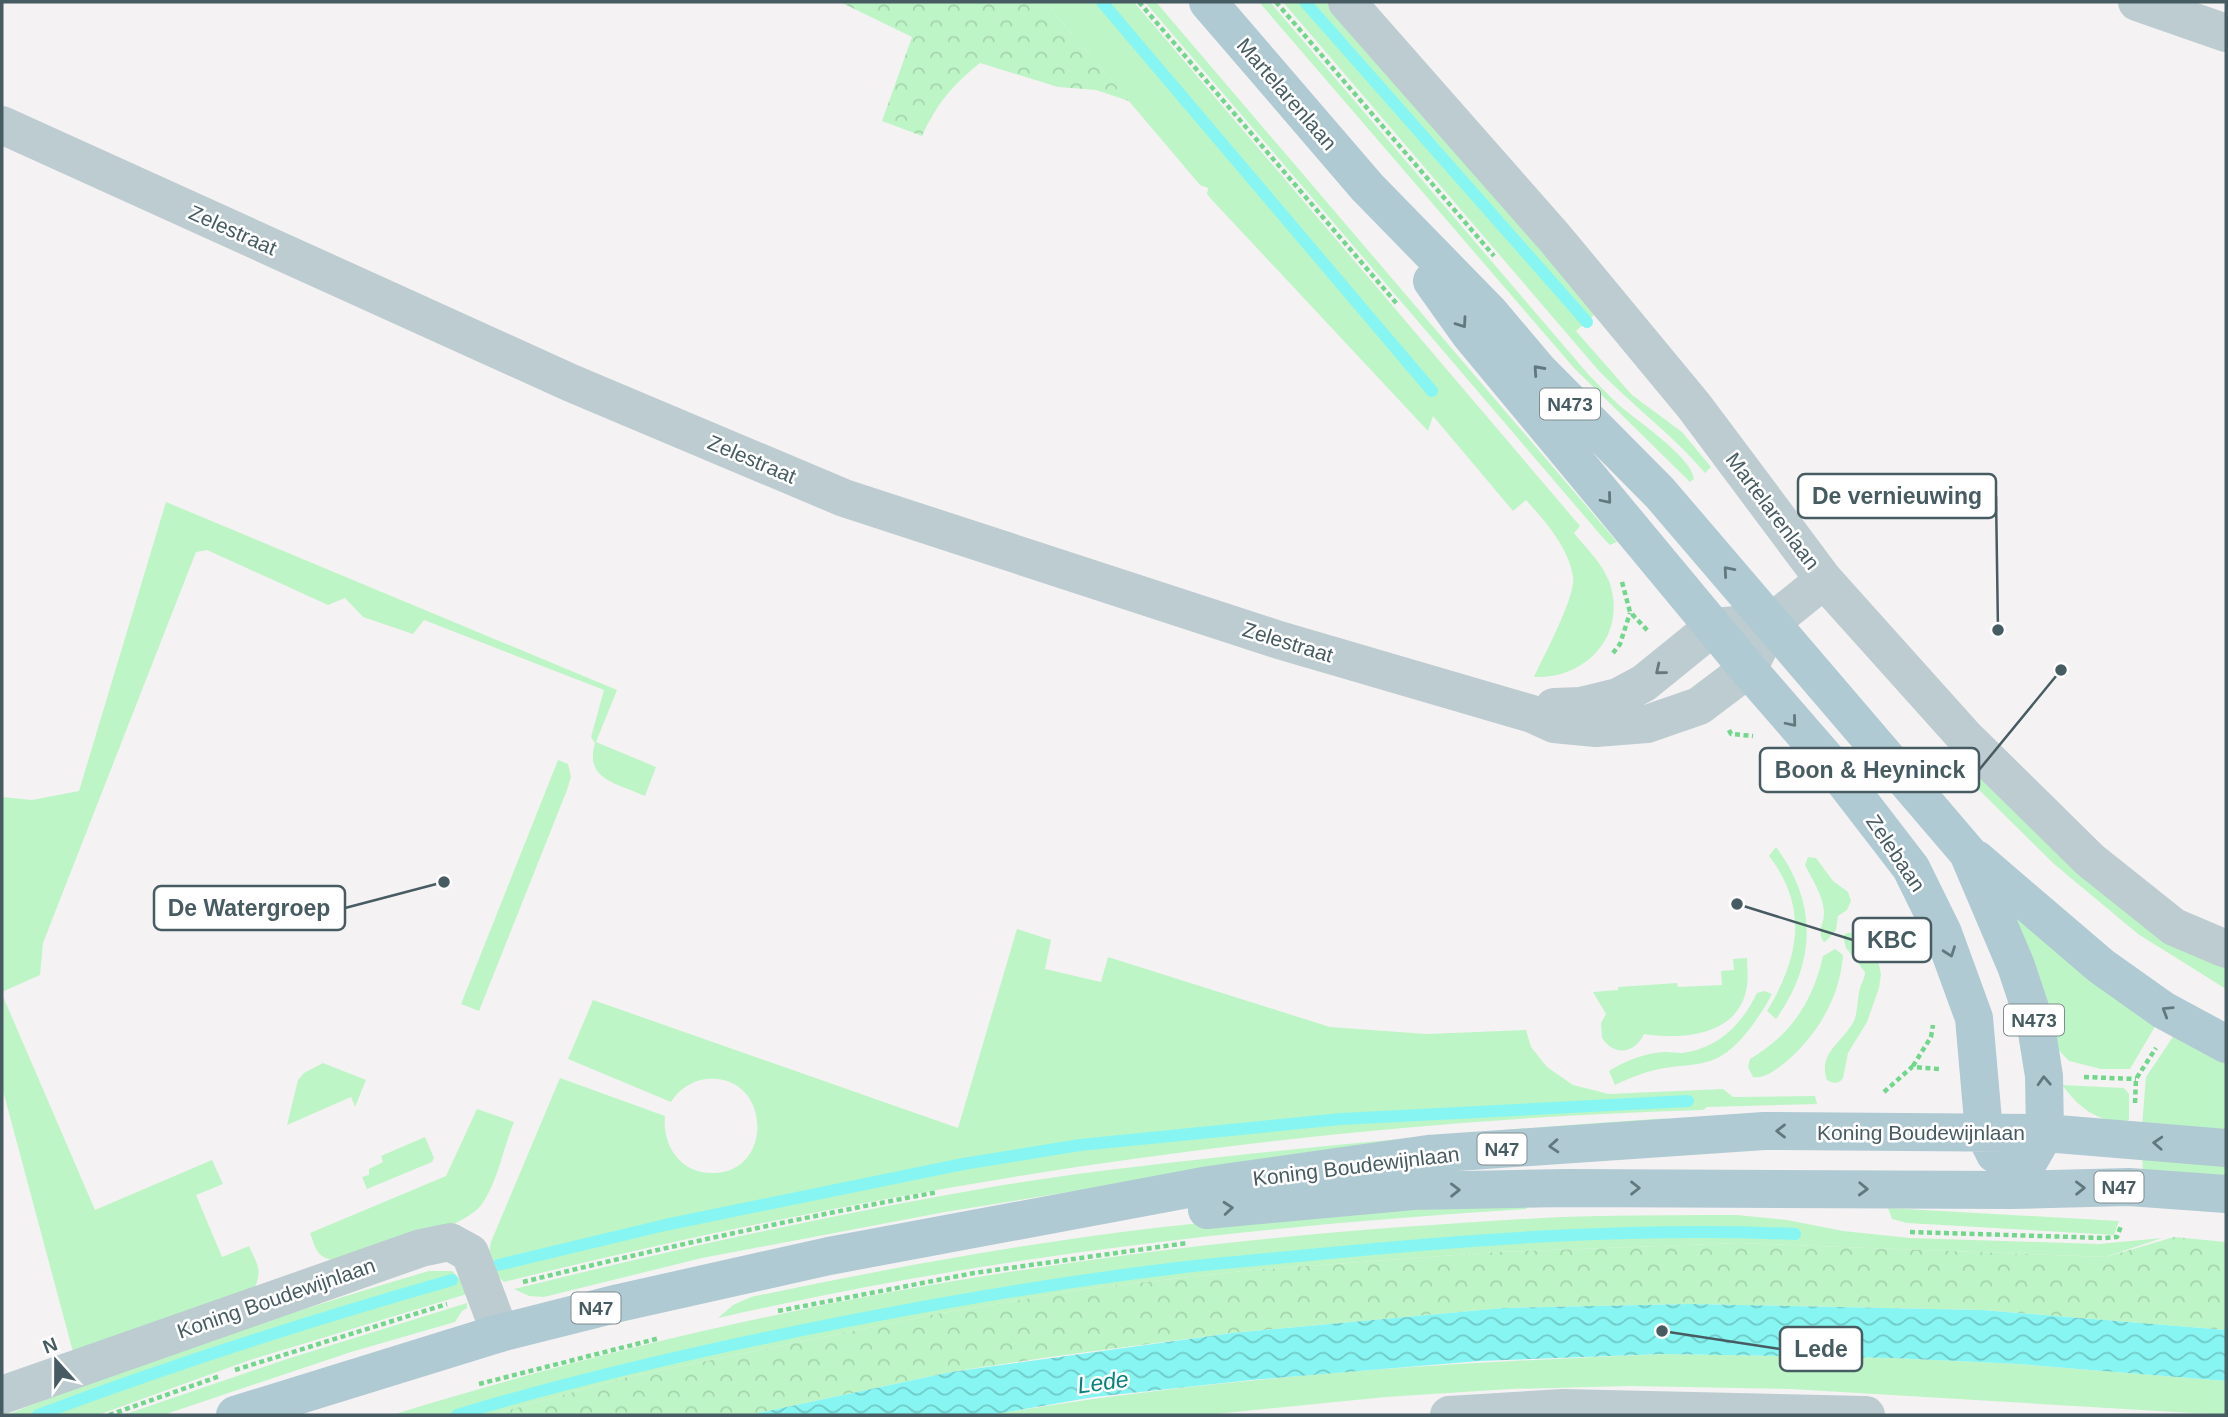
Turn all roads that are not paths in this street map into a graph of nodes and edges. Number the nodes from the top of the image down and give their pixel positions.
1 (1208, 2) edge
2 (1348, 2) edge
3 (2137, 2) edge
4 (2226, 33) edge
5 (2, 125) edge
6 (1367, 187) junction
7 (1824, 580) junction
8 (1772, 622) junction
9 (1713, 627) junction
10 (1748, 669) junction
11 (1532, 714) junction
12 (1968, 853) junction
13 (2226, 949) edge
14 (2226, 1044) edge
15 (1984, 1132) junction
16 (2045, 1133) junction
17 (2226, 1148) edge
18 (2012, 1189) junction
19 (2226, 1194) edge
20 (965, 1232) junction
21 (500, 1333) junction
22 (2, 1395) edge
23 (235, 1415) edge
24 (1449, 1415) edge
25 (1866, 1415) edge

1 - 6 main road, Martelarenlaan / N473
2 - 7 street, Martelarenlaan
3 - 4 street
5 - 11 street, Zelestraat
8 -> 6 main road, Martelarenlaan / N473
6 -> 9 main road, Martelarenlaan / N473
7 - 8 street, Martelarenlaan
7 - 13 street
8 - 9 street
8 - 10 street, Zelestraat
8 - 12 main road, N473
9 - 10 main road, Martelarenlaan / N473
9 -> 11 street, Zelestraat
10 - 11 street, Zelestraat
10 -> 15 main road, Zelebaan / N473
14 -> 12 main road, N473
16 -> 12 main road, N473
15 - 16 main road, Koning Boudewijnlaan / N47
15 - 18 main road, Zelebaan / N473
15 -> 20 main road, Koning Boudewijnlaan / N47
17 -> 16 main road, N47
16 - 18 main road
18 -> 19 main road, N47
20 -> 18 main road, Koning Boudewijnlaan / N47
20 - 21 main road, Koning Boudewijnlaan / N47
21 - 22 street, Koning Boudewijnlaan
21 - 23 main road, Koning Boudewijnlaan / N47
24 - 25 street

